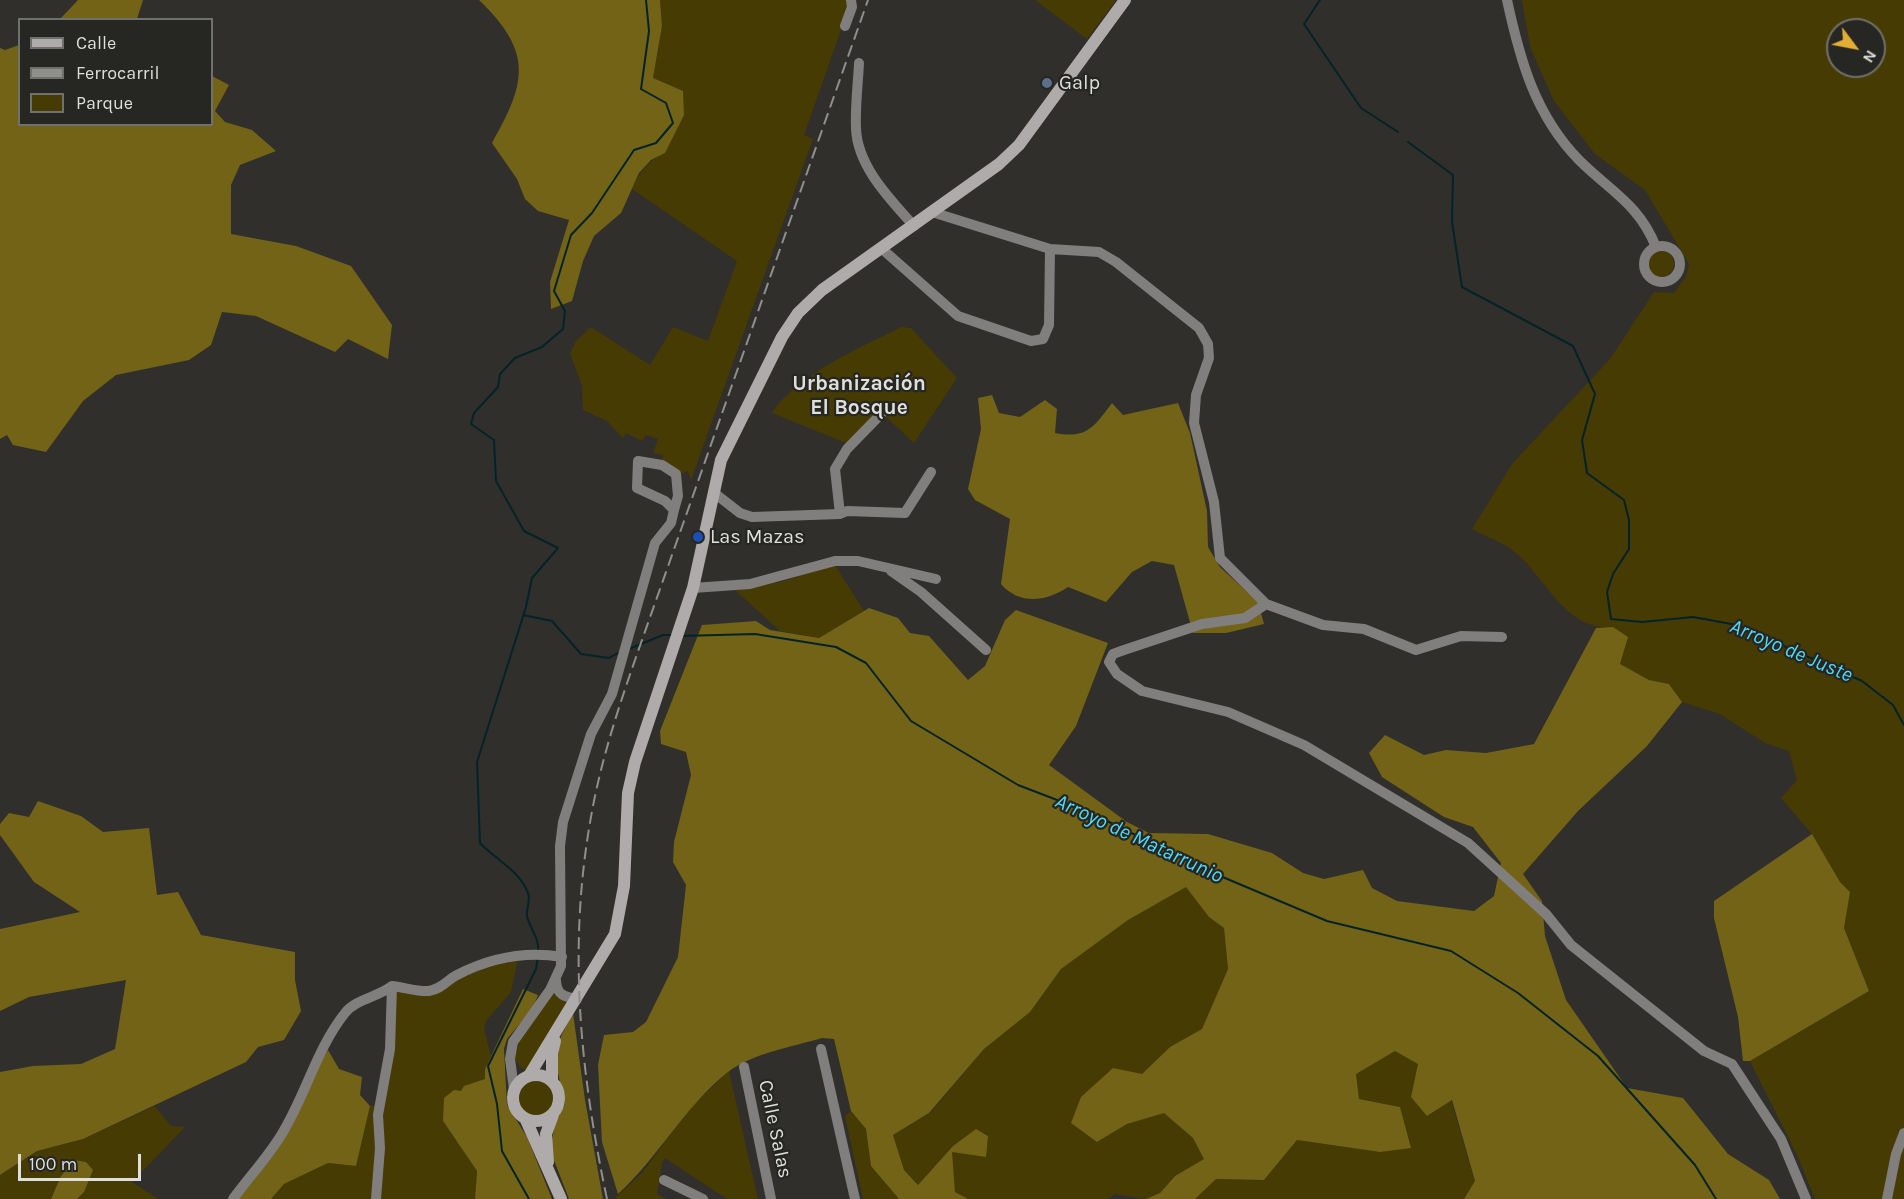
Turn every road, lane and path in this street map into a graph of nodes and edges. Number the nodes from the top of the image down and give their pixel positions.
1 (850, 0) edge
2 (1125, 0) edge
3 (1507, 0) edge
4 (845, 26) dead end
5 (859, 63) dead end
6 (932, 212) junction
7 (914, 226) junction
8 (1656, 247) dead end
9 (881, 248) junction
10 (1050, 249) junction
11 (882, 413) dead end
12 (931, 472) dead end
13 (713, 492) junction
14 (674, 510) junction
15 (840, 514) junction
16 (886, 567) junction
17 (936, 579) dead end
18 (693, 588) junction
19 (1266, 604) junction
20 (1502, 637) dead end
21 (986, 650) dead end
22 (562, 957) junction
23 (556, 981) junction
24 (392, 986) junction
25 (577, 999) junction
26 (558, 1028) junction
27 (821, 1049) dead end
28 (510, 1059) junction
29 (744, 1067) dead end
30 (529, 1075) junction
31 (552, 1082) junction
32 (514, 1089) junction
33 (553, 1115) junction
34 (526, 1120) junction
35 (1904, 1133) edge
36 (549, 1172) junction
37 (664, 1180) dead end
38 (233, 1199) edge
39 (376, 1199) edge
40 (561, 1199) edge
41 (703, 1199) edge
42 (771, 1199) edge
43 (855, 1199) edge
44 (1806, 1199) edge
45 (1887, 1199) edge

1 - 4 street
2 - 6 street
3 - 8 street
5 - 7 street
6 - 7 street
6 - 10 street
7 - 9 street
9 - 10 street
9 - 13 street
10 - 19 street
11 - 15 street
12 - 15 street
13 - 15 street
13 - 18 street
14 - 14 street
14 - 22 street
16 - 17 street
16 - 18 street
16 - 21 street
18 - 25 street
19 - 20 street
19 - 44 street
22 - 23 street
22 - 24 street
23 - 25 street
23 - 28 street
24 - 38 street
24 - 39 street
25 - 26 street
26 - 30 street
26 - 31 street
27 - 43 street
28 - 30 street
28 - 32 street
29 - 42 street, Calle Salas
30 - 31 street
30 - 32 street
31 - 33 street
32 - 34 street
33 - 34 street
33 - 36 street
34 - 36 street
35 - 45 street
36 - 40 street
37 - 41 street

